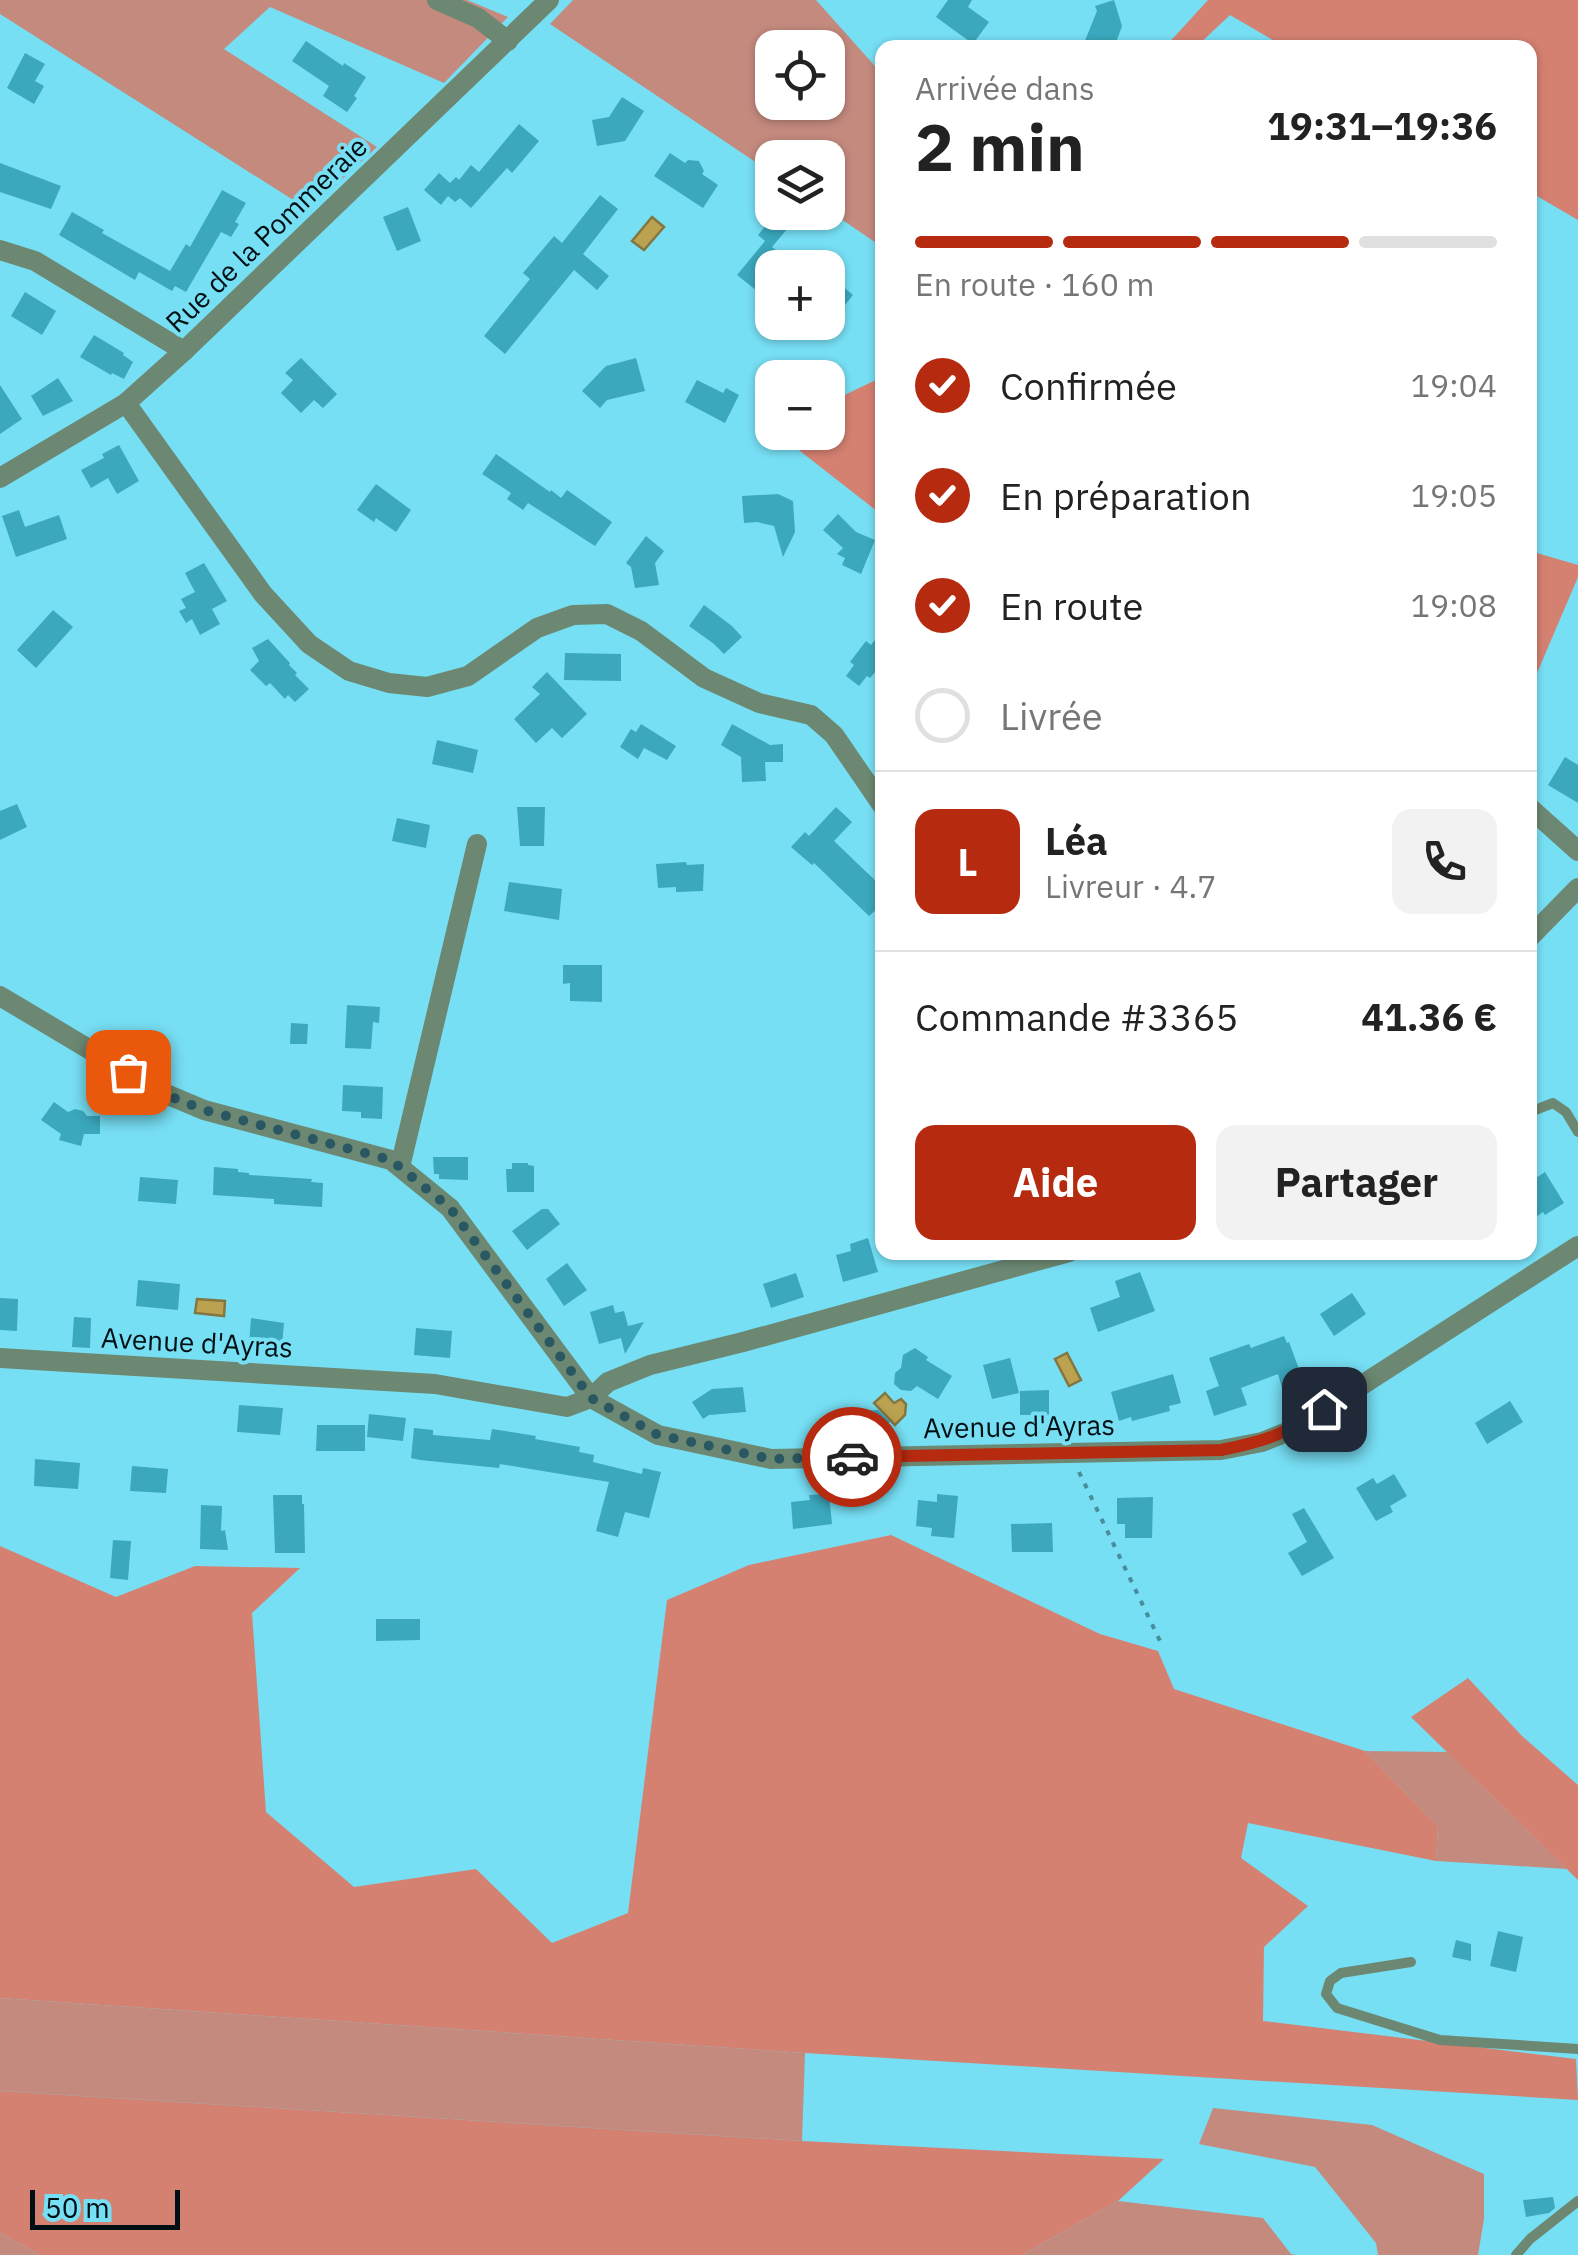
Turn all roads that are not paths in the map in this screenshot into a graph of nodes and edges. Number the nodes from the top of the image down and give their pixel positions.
1 (437, 0) edge
2 (549, 0) edge
3 (508, 41) junction
4 (0, 250) edge
5 (184, 351) junction
6 (126, 402) junction
7 (0, 478) edge
8 (875, 795) edge
9 (1537, 814) edge
10 (477, 844) dead end
11 (1578, 851) edge
12 (1578, 888) edge
13 (1537, 930) edge
14 (0, 996) edge
15 (1537, 1110) edge
16 (1578, 1132) edge
17 (400, 1167) junction
18 (1578, 1246) edge
19 (1041, 1260) edge
20 (0, 1358) edge
21 (591, 1398) junction
22 (1411, 1962) dead end
23 (1578, 2049) edge
24 (1578, 2202) edge
25 (1516, 2255) edge

1 - 3 street
2 - 3 street, Rue de la Pommeraie
3 - 5 street, Rue de la Pommeraie
4 - 5 street
5 - 6 street, Rue de la Pommeraie
6 - 7 street, Rue de la Pommeraie
6 - 8 street
9 - 11 street
10 - 17 street
12 - 13 street
14 - 17 street
15 - 16 lane
17 - 21 street
18 - 21 street, Avenue d'Ayras
19 - 21 street
20 - 21 street, Avenue d'Ayras
22 - 23 lane
24 - 25 lane

